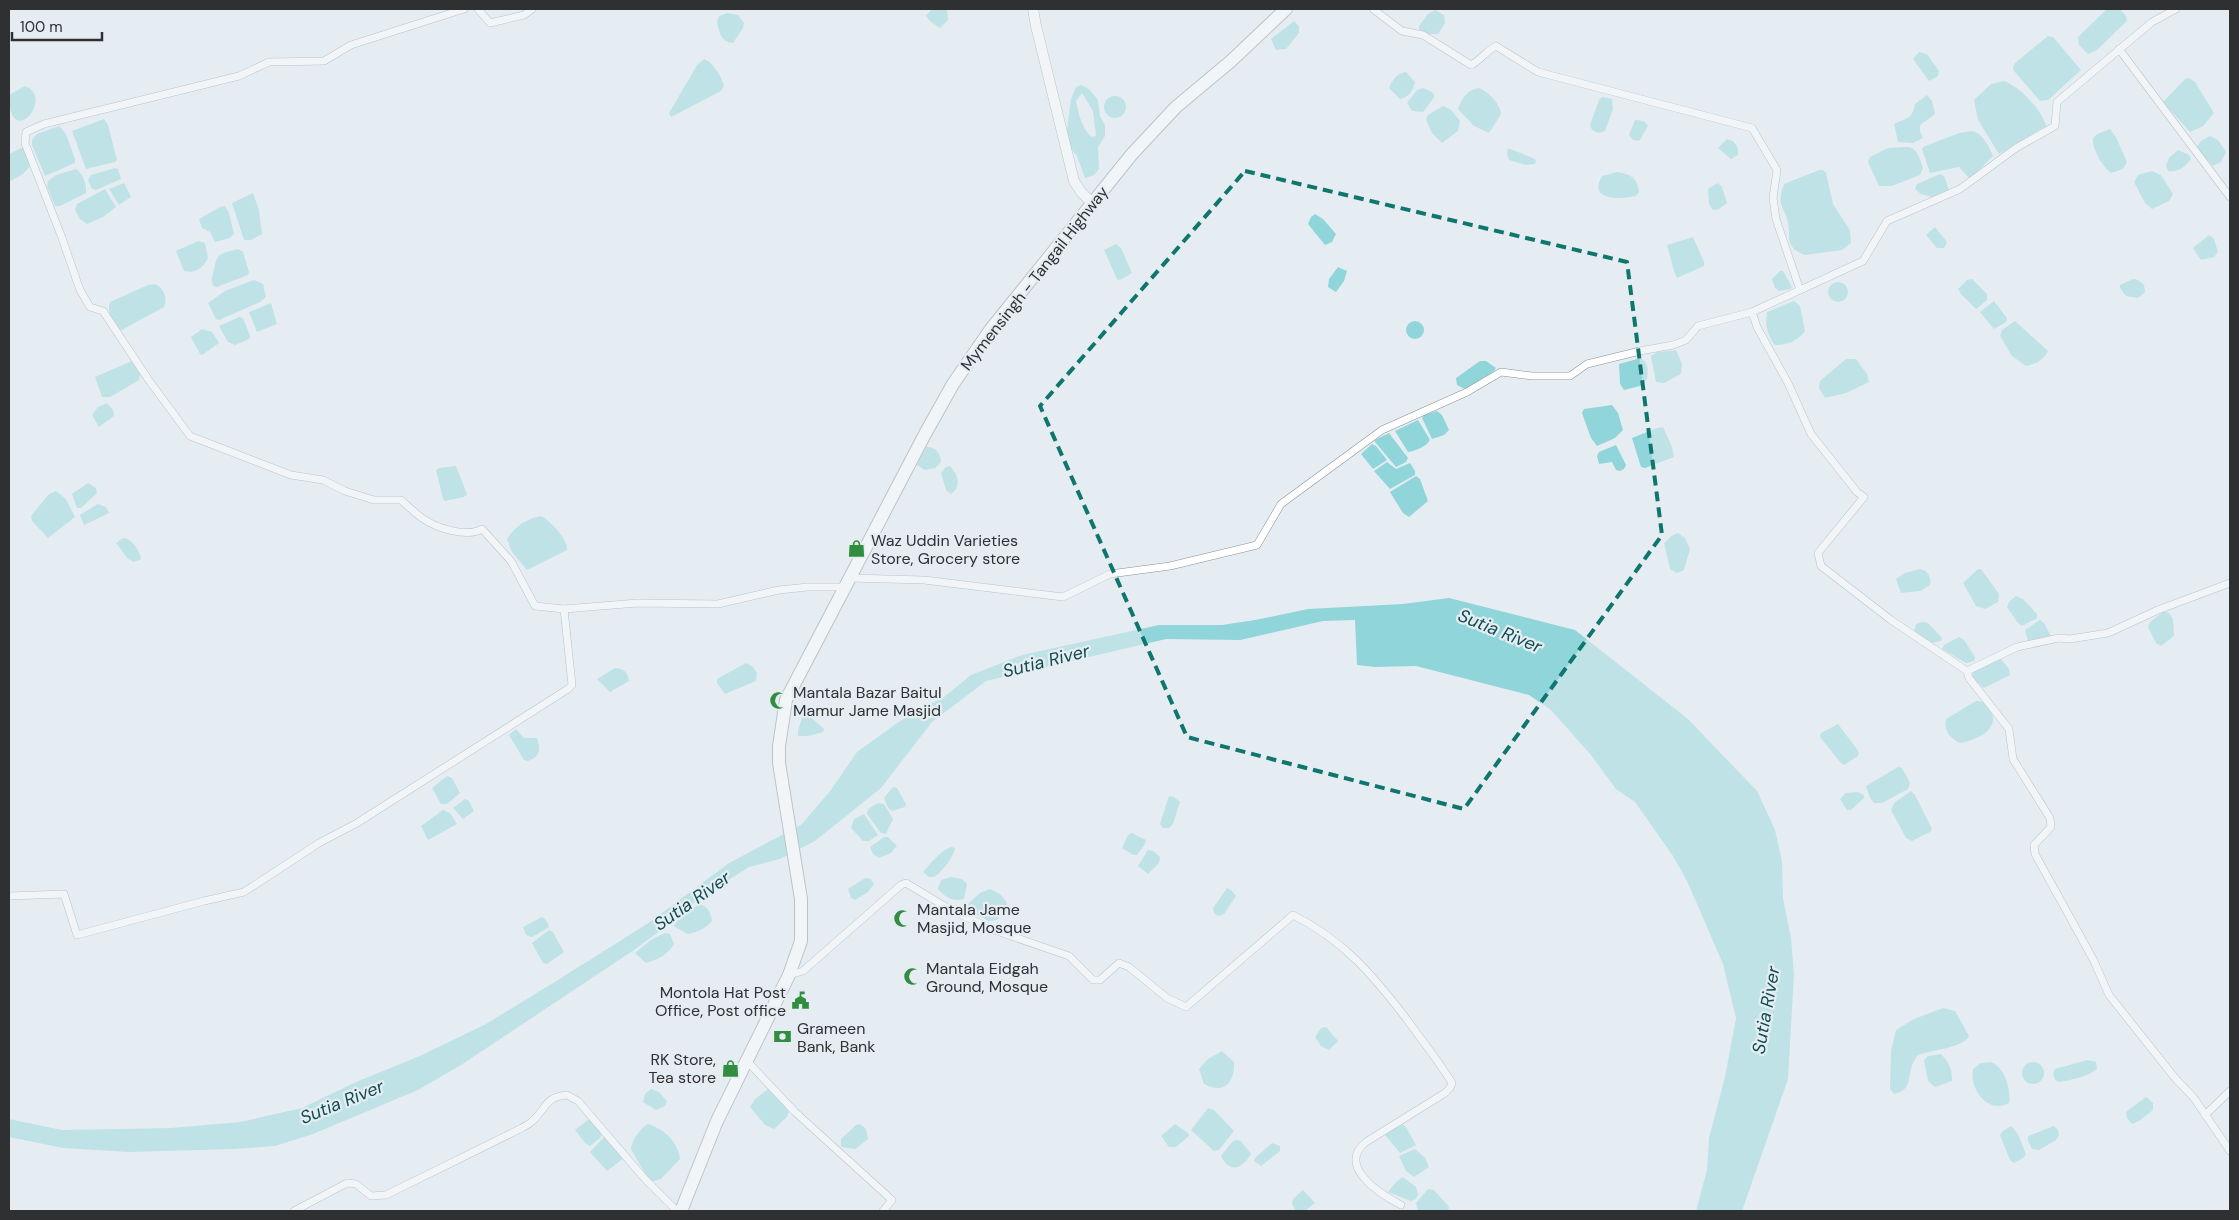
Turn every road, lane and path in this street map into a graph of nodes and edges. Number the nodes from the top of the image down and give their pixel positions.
1 (464, 9) edge
2 (478, 9) edge
3 (532, 9) edge
4 (1033, 9) edge
5 (1286, 9) edge
6 (1373, 9) edge
7 (2176, 9) edge
8 (2119, 49) junction
9 (2230, 197) edge
10 (1091, 202) junction
11 (1800, 290) junction
12 (1752, 312) junction
13 (2230, 582) edge
14 (847, 583) junction
15 (564, 609) junction
16 (1967, 671) junction
17 (9, 896) edge
18 (789, 975) junction
19 (747, 1061) junction
20 (2230, 1091) edge
21 (2205, 1115) junction
22 (2230, 1150) edge
23 (1401, 1205) dead end
24 (294, 1211) edge
25 (677, 1211) edge
26 (681, 1211) edge
27 (883, 1211) edge

1 - 15 street
2 - 3 street
4 - 10 main road
5 - 10 highway, Mymensingh - Tangail Highway
6 - 11 street
7 - 8 street
8 - 9 street
8 - 11 street
10 - 14 highway, Mymensingh - Tangail Highway
11 - 12 street
12 - 14 street
12 - 16 street
13 - 16 street
14 - 15 street
14 - 18 highway, Mymensingh - Tangail Highway
15 - 17 street
16 - 21 street
18 - 19 highway, Mymensingh - Tangail Highway
18 - 23 street
19 - 26 highway, Mymensingh - Tangail Highway
19 - 27 street
20 - 21 street
21 - 22 street
24 - 25 street

